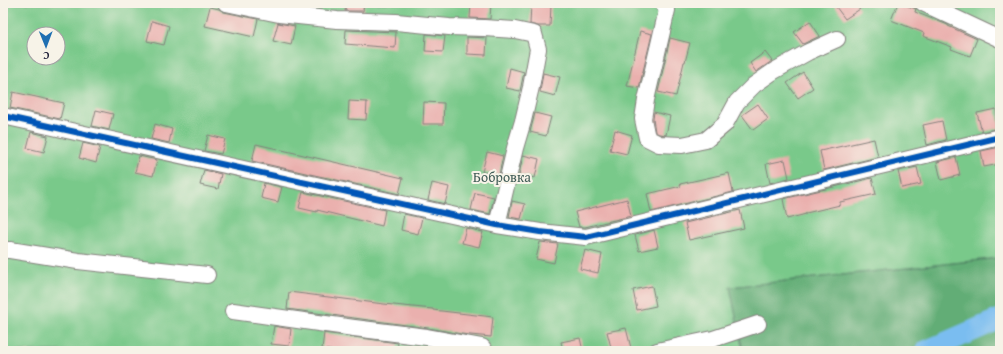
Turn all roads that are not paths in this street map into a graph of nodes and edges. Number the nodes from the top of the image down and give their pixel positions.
1 (226, 3) edge
2 (662, 3) edge
3 (923, 3) edge
4 (1000, 39) edge
5 (837, 40) dead end
6 (3, 116) edge
7 (1000, 137) edge
8 (498, 226) junction
9 (3, 250) edge
10 (207, 275) dead end
11 (233, 312) dead end
12 (758, 324) dead end
13 (486, 351) edge
14 (657, 351) edge

1 - 8 street
2 - 5 street
3 - 4 street
6 - 8 street
7 - 8 street
9 - 10 street
11 - 13 street
12 - 14 street

